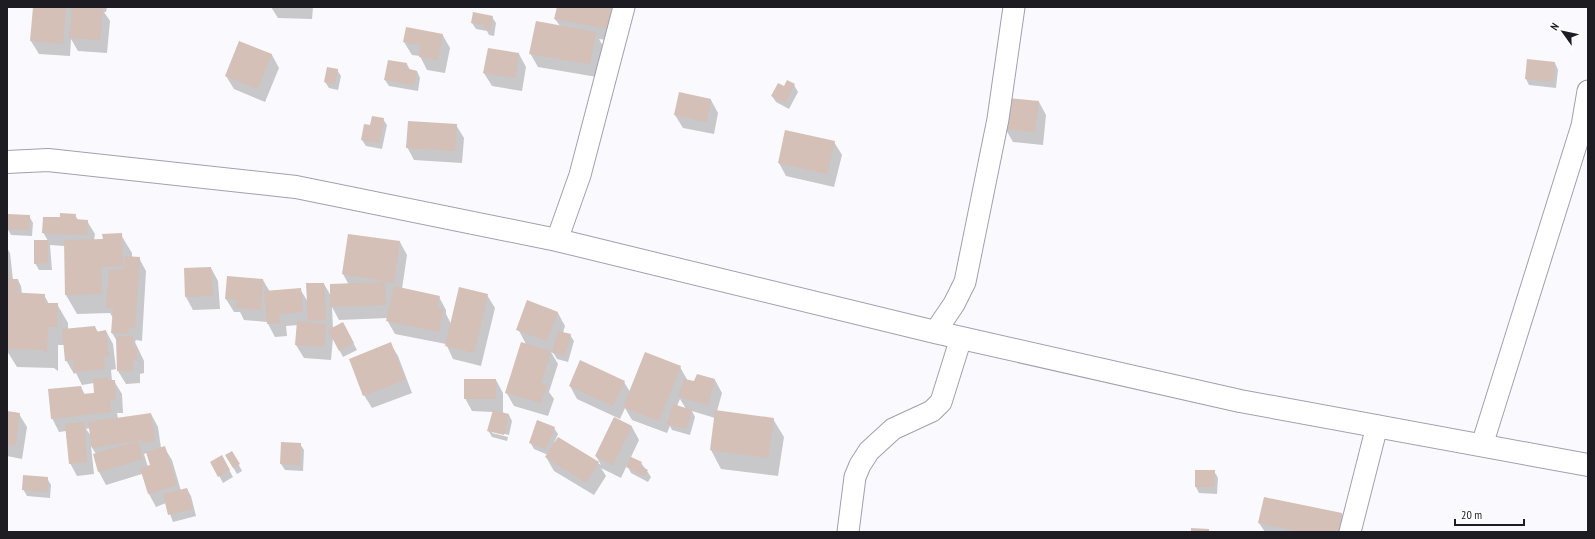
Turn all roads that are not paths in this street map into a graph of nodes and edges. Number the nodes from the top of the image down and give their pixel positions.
1 (624, 7) edge
2 (1014, 7) edge
3 (1588, 91) edge
4 (7, 162) edge
5 (557, 240) junction
6 (935, 332) junction
7 (961, 338) junction
8 (1377, 426) junction
9 (1482, 445) junction
10 (1588, 465) edge
11 (848, 532) edge
12 (1350, 532) edge

1 - 5 street
2 - 6 street
3 - 9 street
4 - 5 main road
5 - 6 main road
6 - 7 main road
7 - 8 main road
7 - 11 street
8 - 9 main road
8 - 12 street
9 - 10 main road

